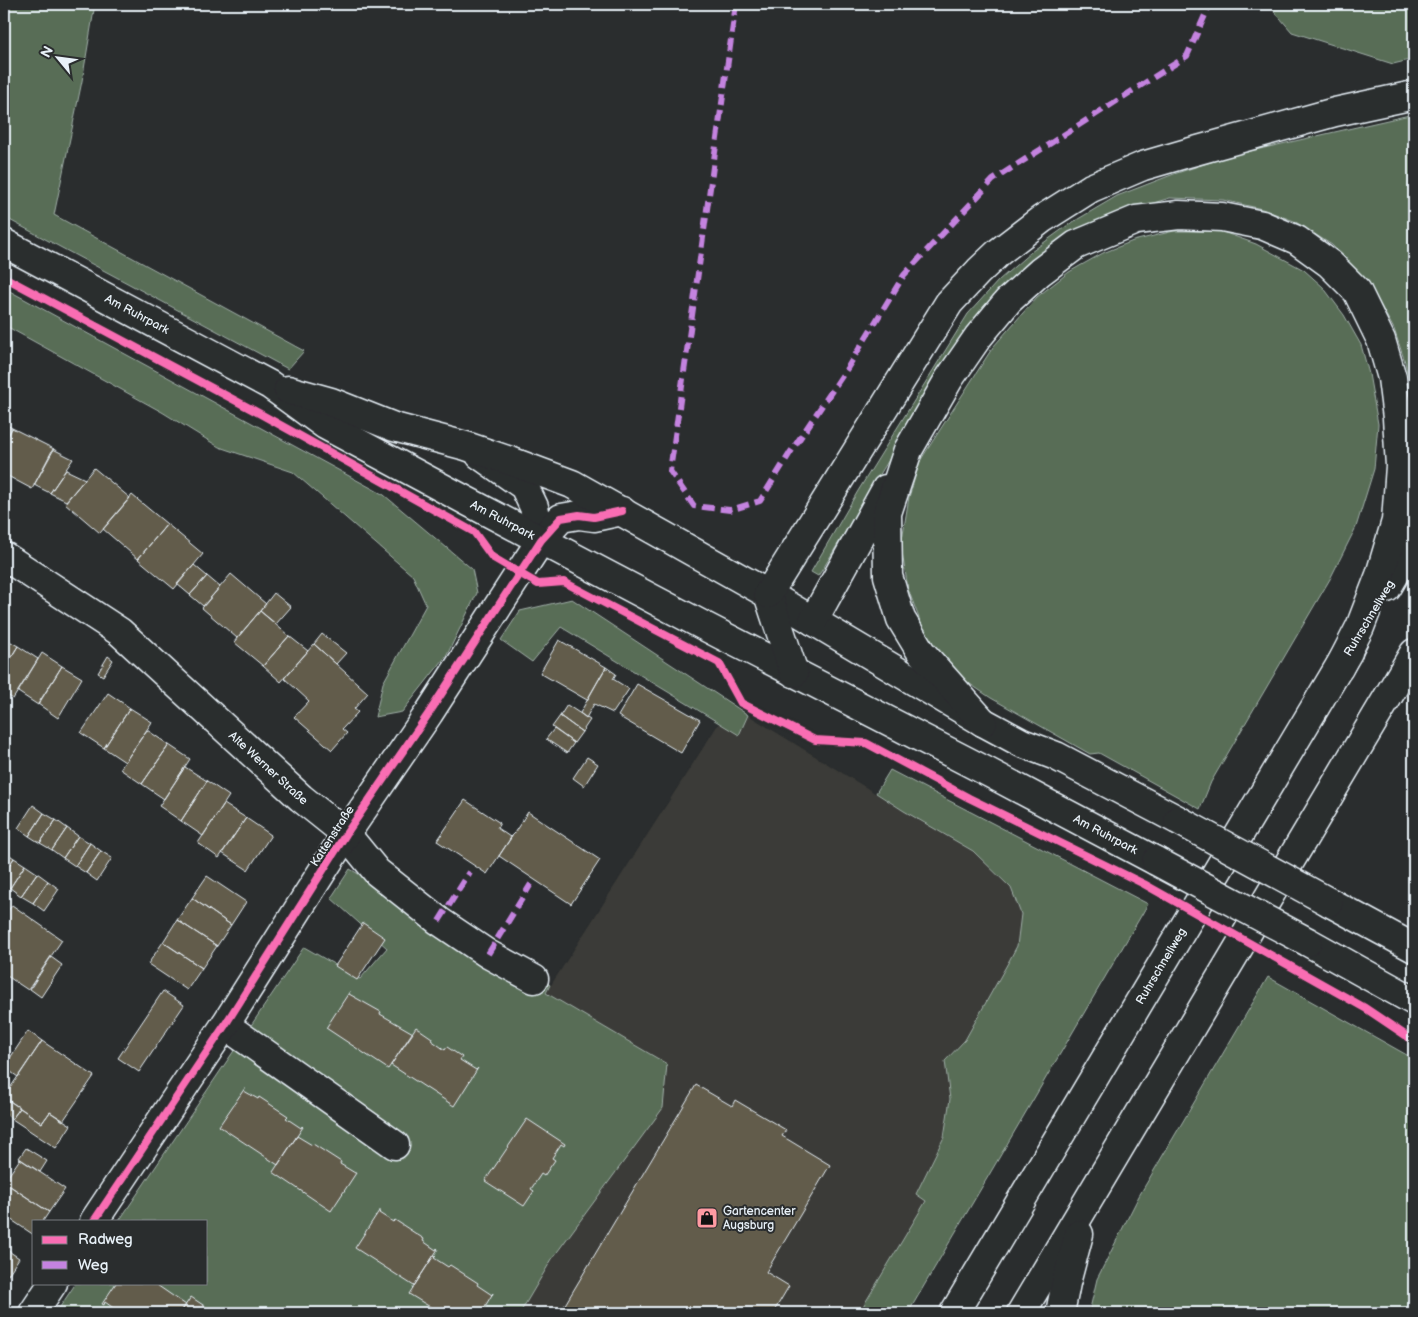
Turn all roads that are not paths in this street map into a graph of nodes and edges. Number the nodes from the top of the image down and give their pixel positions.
1 (1414, 95) edge
2 (4, 244) edge
3 (270, 385) junction
4 (466, 446) junction
5 (908, 450) junction
6 (622, 511) junction
7 (541, 540) junction
8 (1414, 542) edge
9 (4, 556) edge
10 (768, 594) junction
11 (813, 620) junction
12 (1414, 653) edge
13 (1339, 668) junction
14 (794, 673) junction
15 (983, 722) junction
16 (346, 834) junction
17 (1414, 948) edge
18 (534, 979) dead end
19 (1414, 1001) edge
20 (225, 1025) junction
21 (395, 1145) dead end
22 (1109, 1167) junction
23 (95, 1220) edge
24 (52, 1284) edge
25 (38, 1312) edge
26 (954, 1313) edge
27 (1021, 1313) edge
28 (1060, 1313) edge

1 - 10 main road
2 - 3 main road, Am Ruhrpark
3 - 4 main road, Am Ruhrpark
3 - 7 main road, Am Ruhrpark
4 - 6 main road, Am Ruhrpark
4 - 7 main road
5 - 11 main road
5 - 13 main road
5 - 15 main road
6 - 7 main road, Kattenstraße
6 - 10 main road, Am Ruhrpark
7 - 14 main road, Am Ruhrpark
7 - 16 main road, Kattenstraße
8 - 13 main road, Ruhrschnellweg
9 - 16 main road, Alte Werner Straße
10 - 11 main road, Am Ruhrpark
10 - 14 main road
11 - 14 main road
11 - 15 main road, Am Ruhrpark
12 - 22 main road
13 - 26 main road, Ruhrschnellweg
14 - 19 main road, Am Ruhrpark, bridge
15 - 17 main road, Am Ruhrpark, bridge
16 - 18 main road, Alte Werner Straße
16 - 20 main road, Kattenstraße
20 - 21 main road
20 - 23 main road, Kattenstraße
22 - 27 main road
22 - 28 main road
24 - 25 main road

